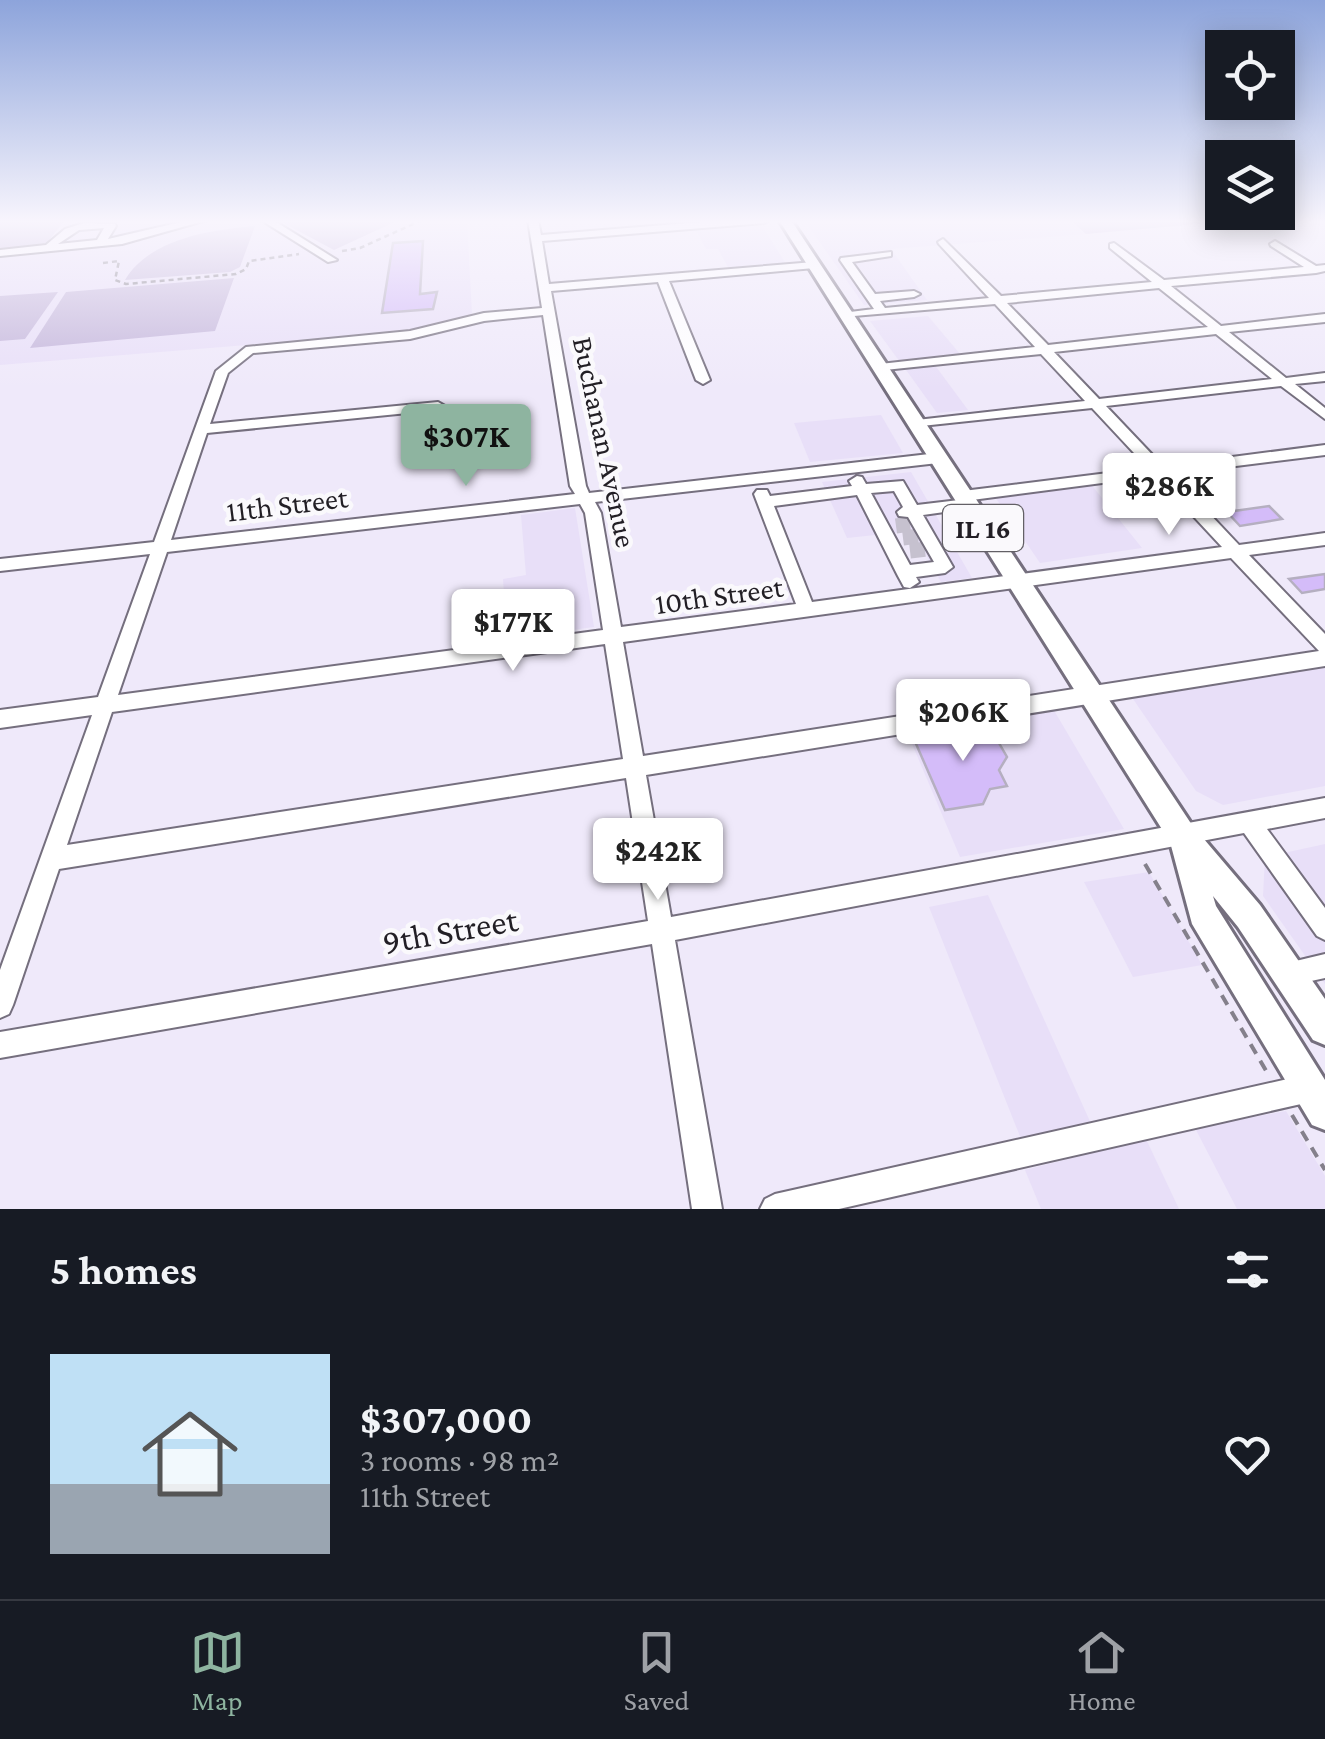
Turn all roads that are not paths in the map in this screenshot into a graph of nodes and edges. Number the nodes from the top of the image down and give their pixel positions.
1 (541, 276) edge
2 (680, 276) edge
3 (821, 276) edge
4 (857, 276) edge
5 (976, 276) edge
6 (1151, 276) edge
7 (1254, 276) edge
8 (662, 278) junction
9 (1160, 284) junction
10 (543, 288) junction
11 (914, 294) dead end
12 (872, 298) junction
13 (998, 300) junction
14 (547, 311) junction
15 (882, 311) junction
16 (846, 314) junction
17 (1325, 318) edge
18 (1218, 330) junction
19 (1044, 348) junction
20 (880, 368) junction
21 (1325, 377) edge
22 (703, 380) dead end
23 (1283, 382) junction
24 (1096, 404) junction
25 (438, 406) dead end
26 (1325, 415) edge
27 (916, 424) junction
28 (202, 429) junction
29 (1325, 450) edge
30 (938, 458) junction
31 (850, 468) junction
32 (1160, 471) junction
33 (756, 478) junction
34 (862, 490) junction
35 (583, 498) junction
36 (965, 500) junction
37 (765, 502) junction
38 (906, 531) junction
39 (1325, 539) edge
40 (161, 546) junction
41 (1236, 552) junction
42 (0, 564) edge
43 (904, 572) junction
44 (1019, 583) junction
45 (917, 596) junction
46 (807, 611) junction
47 (615, 636) junction
48 (1325, 646) edge
49 (1325, 658) edge
50 (1092, 696) junction
51 (106, 704) junction
52 (0, 719) edge
53 (636, 764) junction
54 (1325, 808) edge
55 (1248, 822) junction
56 (1182, 835) junction
57 (51, 859) junction
58 (1325, 928) edge
59 (664, 930) junction
60 (1325, 966) edge
61 (1288, 974) junction
62 (0, 1005) edge
63 (1325, 1028) edge
64 (0, 1044) edge
65 (1305, 1098) edge
66 (707, 1209) edge
67 (775, 1209) edge

1 - 10 street, Buchanan Avenue
2 - 8 street
3 - 16 main road, IL 16
4 - 12 street
5 - 13 street
6 - 9 street
7 - 9 street
8 - 10 street
8 - 22 street
9 - 13 street
9 - 18 street
10 - 14 street, Buchanan Avenue
11 - 12 street
12 - 15 street
13 - 15 street
13 - 19 street
14 - 28 street
14 - 35 street, Buchanan Avenue
15 - 16 street
16 - 20 main road, IL 16
17 - 18 street
18 - 19 street
18 - 23 street
19 - 20 street
19 - 24 street
20 - 27 main road, IL 16
21 - 23 street
23 - 24 street
23 - 26 street
24 - 27 street
24 - 32 street
25 - 28 street
27 - 30 main road, IL 16
28 - 40 street
29 - 32 street
30 - 31 street, 11th Street
30 - 36 main road, IL 16
31 - 33 street, 11th Street
31 - 34 street
32 - 36 street
32 - 41 street
33 - 35 street, 11th Street
33 - 37 street
34 - 37 street
34 - 38 street
34 - 38 street
35 - 40 street, 11th Street
35 - 47 street, Buchanan Avenue
36 - 38 street
36 - 44 main road, IL 16
37 - 46 street
38 - 43 street
38 - 43 street
39 - 41 street, 10th Street
40 - 42 street, 11th Street
40 - 51 street
41 - 44 street, 10th Street
41 - 48 street
43 - 45 street
44 - 45 street, 10th Street
44 - 50 main road, IL 16
45 - 46 street, 10th Street
46 - 47 street, 10th Street
47 - 51 street, 10th Street
47 - 53 street, Buchanan Avenue
49 - 50 street
50 - 53 street
50 - 56 main road, IL 16
51 - 52 street, 10th Street
51 - 57 street
53 - 57 street
53 - 59 street, Buchanan Avenue
54 - 55 street, 9th Street
55 - 56 street, 9th Street
55 - 58 street
56 - 59 street, 9th Street
56 - 61 main road, IL 16
56 - 65 main road, IL 16
57 - 62 street
59 - 64 street, 9th Street
59 - 66 street, Buchanan Avenue
60 - 61 street
61 - 63 main road, IL 16
65 - 67 street

